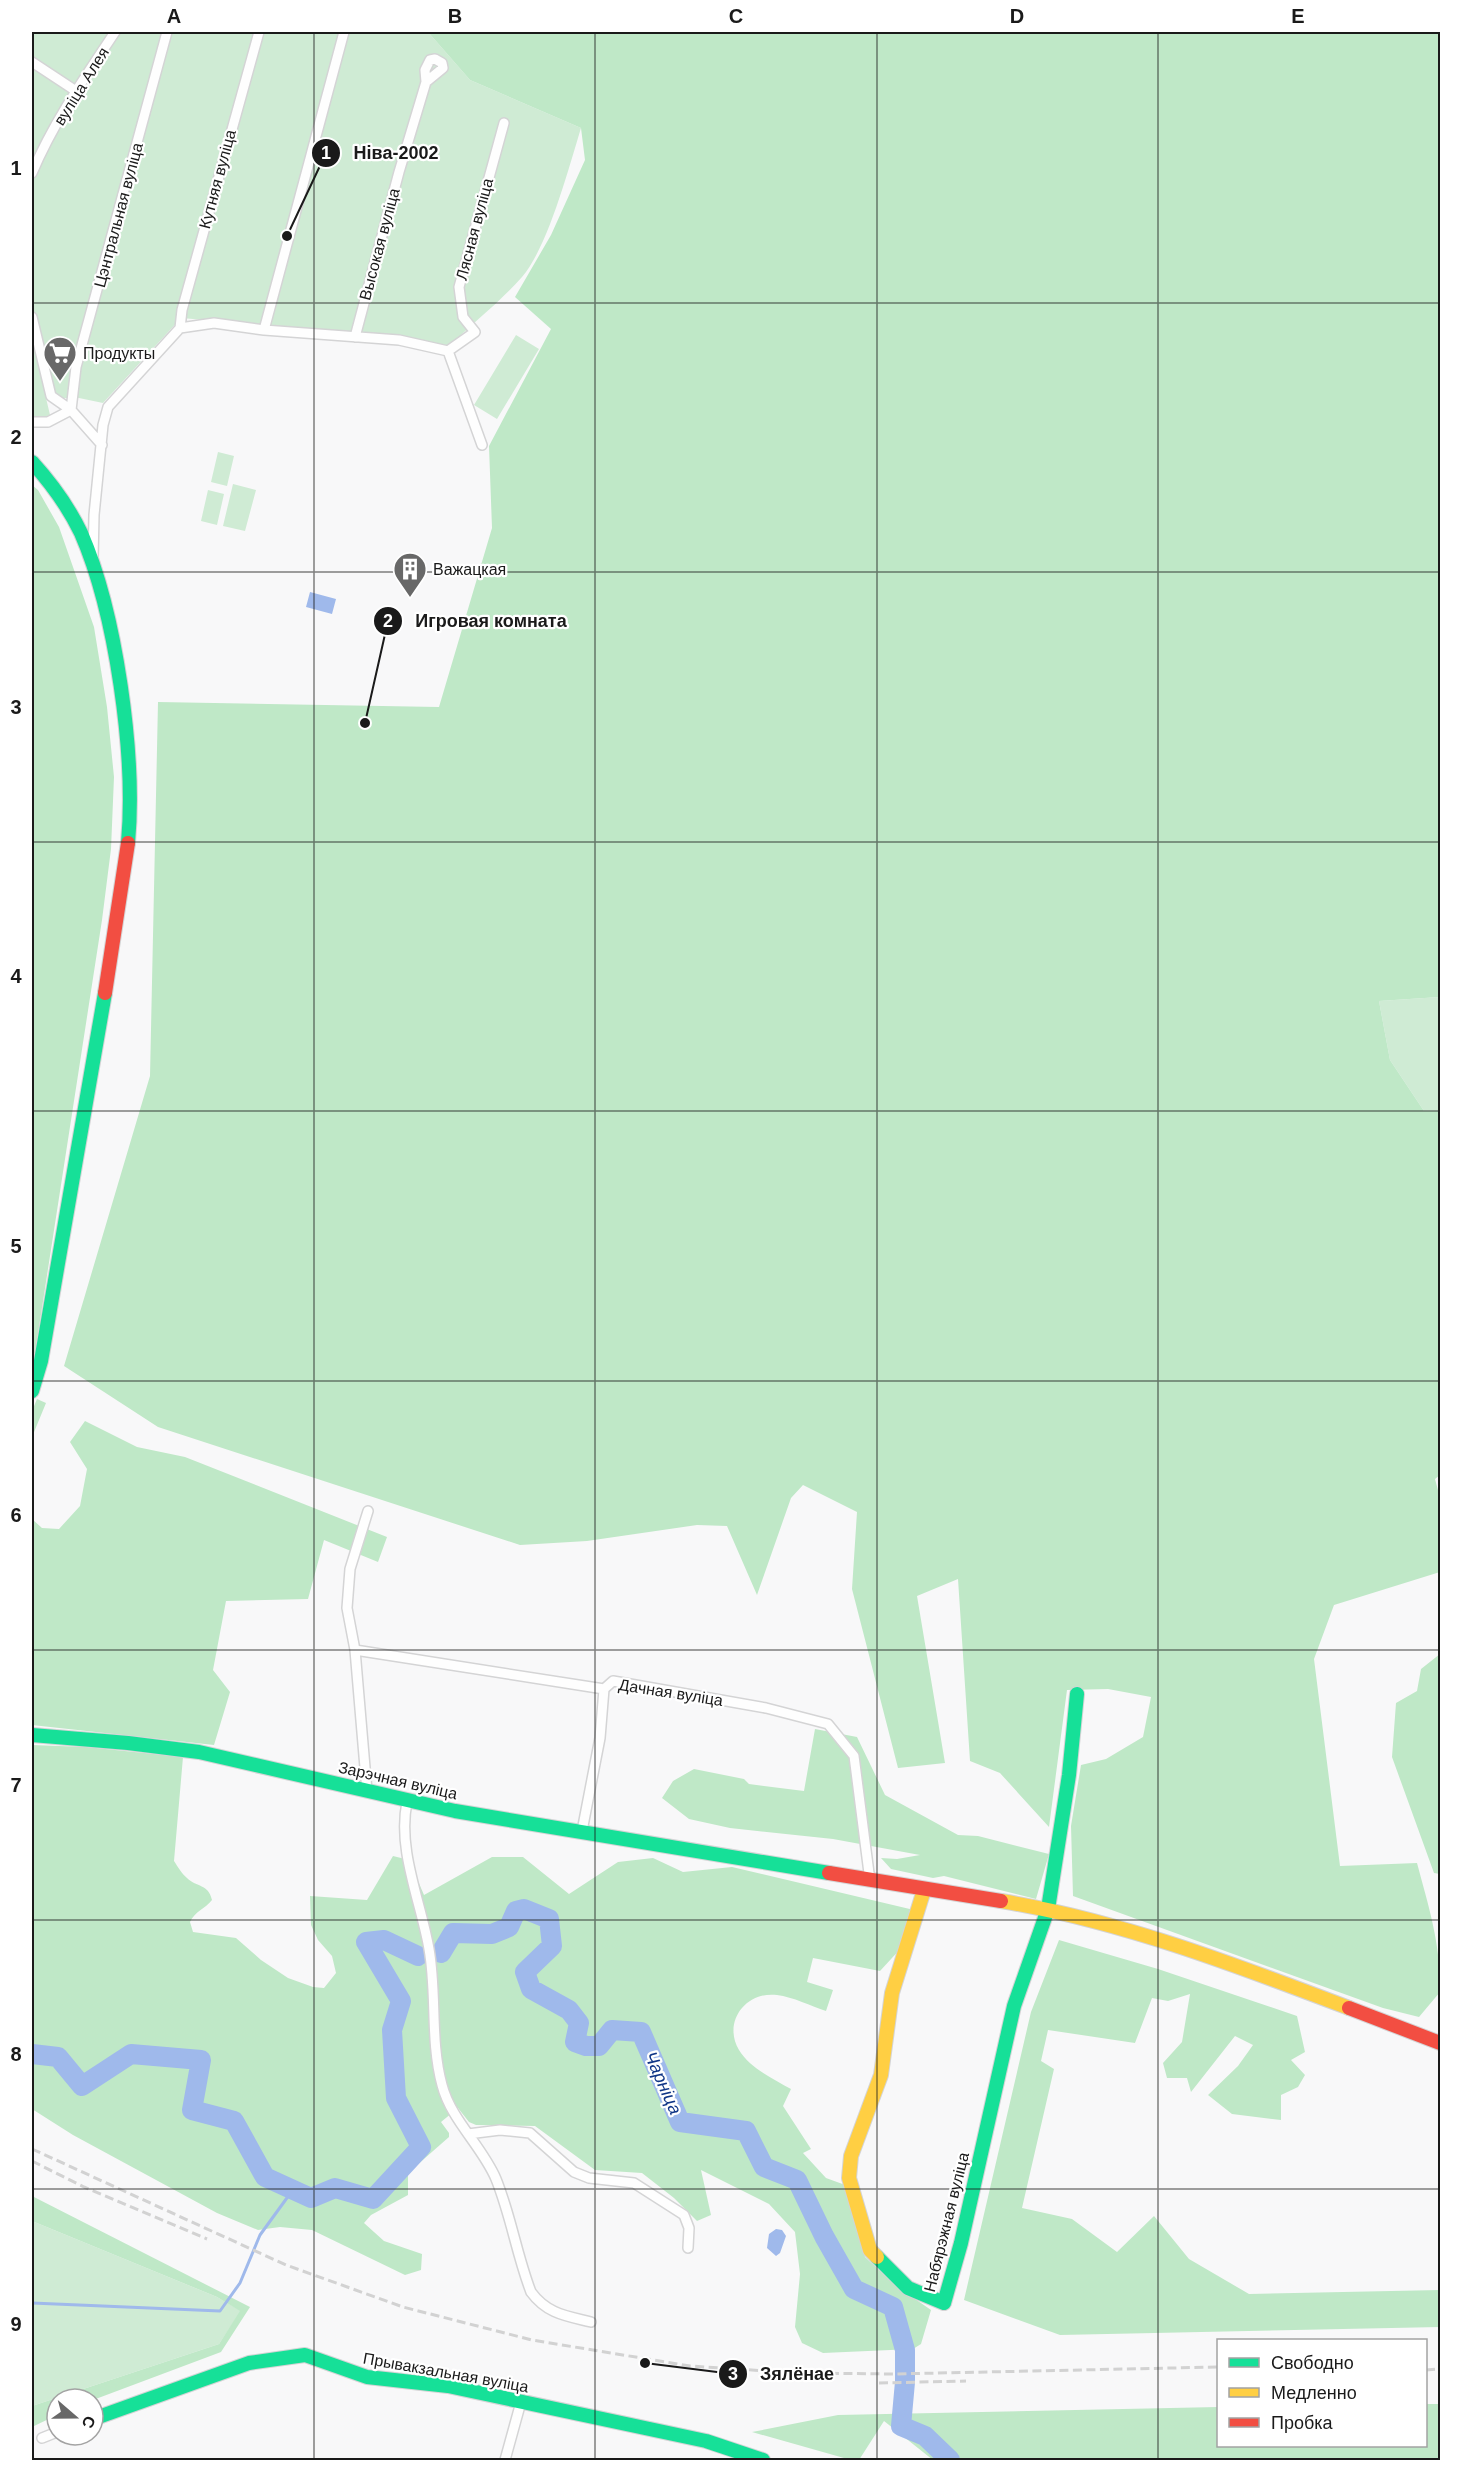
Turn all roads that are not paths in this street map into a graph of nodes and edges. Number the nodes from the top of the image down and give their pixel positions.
1 (115, 32) edge
2 (167, 32) edge
3 (259, 32) edge
4 (344, 32) edge
5 (32, 62) edge
6 (426, 82) dead end
7 (76, 91) junction
8 (504, 123) dead end
9 (32, 173) edge
10 (32, 317) edge
11 (180, 328) junction
12 (264, 330) junction
13 (355, 337) junction
14 (448, 351) junction
15 (71, 410) junction
16 (32, 422) edge
17 (102, 445) junction
18 (482, 445) dead end
19 (32, 462) edge
20 (93, 564) junction
21 (32, 1390) edge
22 (368, 1511) dead end
23 (355, 1650) junction
24 (604, 1689) junction
25 (1077, 1695) dead end
26 (32, 1735) edge
27 (367, 1791) junction
28 (407, 1802) junction
29 (582, 1831) junction
30 (870, 1881) junction
31 (924, 1890) junction
32 (1047, 1910) junction
33 (1440, 2043) edge
34 (468, 2134) junction
35 (688, 2248) dead end
36 (591, 2322) dead end
37 (521, 2402) junction
38 (105, 2415) edge
39 (45, 2437) edge
40 (42, 2438) dead end
41 (506, 2460) edge
42 (763, 2460) edge

1 - 7 street, вуліца Алея
2 - 15 street, Цэнтральная вуліца
3 - 11 street, Кутняя вуліца
4 - 12 street
5 - 7 street
6 - 13 street, Высокая вуліца
7 - 9 street, вуліца Алея
8 - 14 street, Лясная вуліца
10 - 15 street
11 - 12 street
11 - 17 street
12 - 13 street
13 - 14 street
14 - 18 street
15 - 16 street
15 - 17 street
17 - 20 street
19 - 20 street
20 - 21 street
22 - 23 street
23 - 24 street, Дачная вуліца
23 - 27 street
24 - 29 street
24 - 30 street, Дачная вуліца
25 - 32 street, Набярэжная вуліца
26 - 27 street, Зарэчная вуліца
27 - 28 street, Зарэчная вуліца
28 - 29 street, Зарэчная вуліца
28 - 34 street
29 - 30 street, Зарэчная вуліца
30 - 31 street, Зарэчная вуліца
31 - 32 street, Зарэчная вуліца
31 - 32 street, Набярэжная вуліца
32 - 33 street, Зарэчная вуліца
34 - 35 street
34 - 36 street
37 - 38 street, Прывакзальная вуліца
37 - 41 street
37 - 42 street, Прывакзальная вуліца
39 - 40 street

